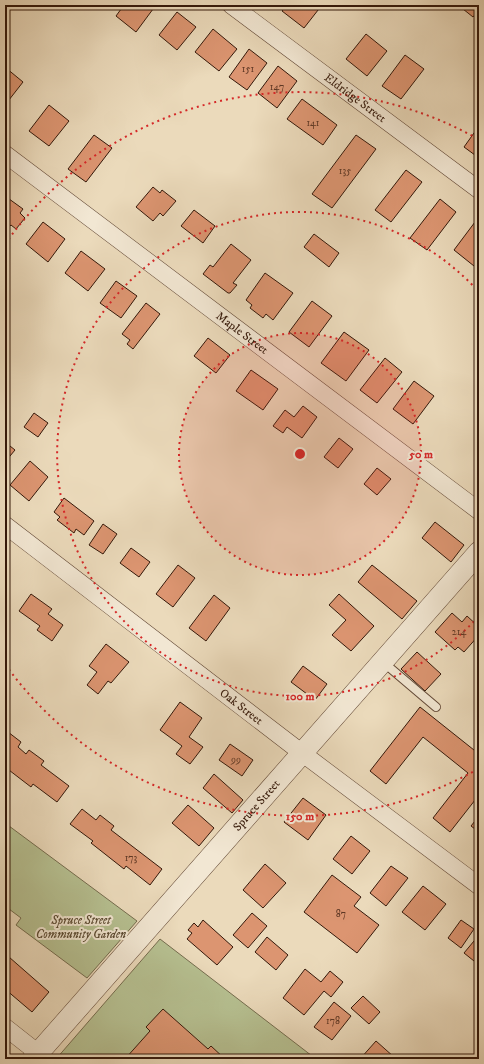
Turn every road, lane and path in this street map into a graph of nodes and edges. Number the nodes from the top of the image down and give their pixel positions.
1 (231, 5) edge
2 (5, 154) edge
3 (479, 190) edge
4 (479, 511) edge
5 (5, 525) edge
6 (479, 552) edge
7 (382, 662) junction
8 (436, 707) dead end
9 (302, 753) junction
10 (479, 886) edge
11 (5, 1027) edge
12 (36, 1056) edge

1 - 3 street, Eldridge Street
2 - 4 street, Maple Street
5 - 9 street, Oak Street
6 - 7 street, Spruce Street
7 - 8 lane
7 - 9 street, Spruce Street
9 - 10 street, Oak Street
9 - 12 street, Spruce Street
11 - 12 street

